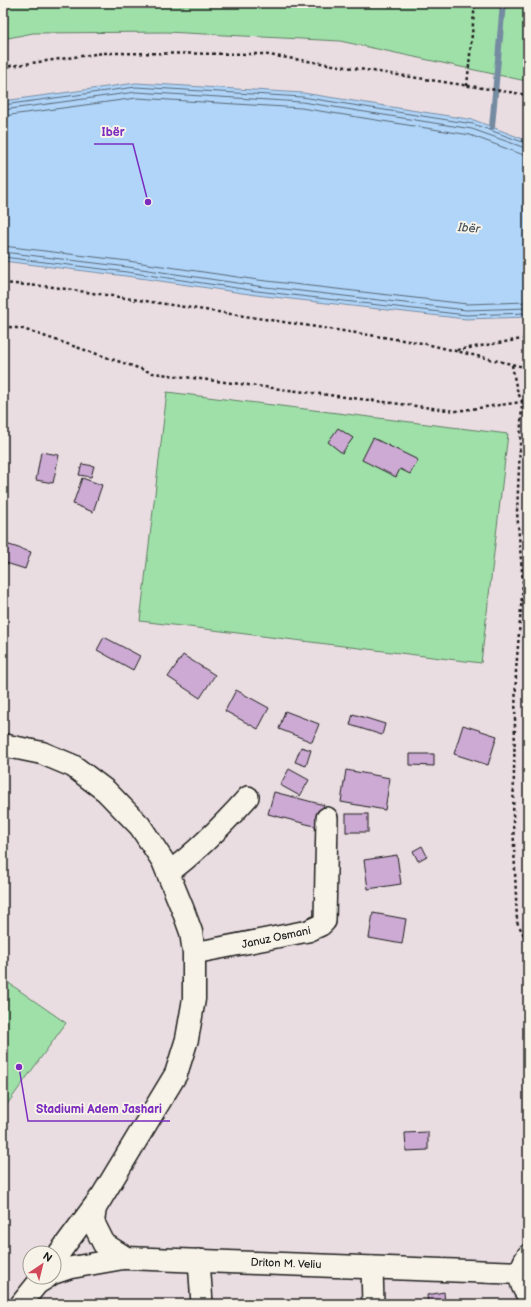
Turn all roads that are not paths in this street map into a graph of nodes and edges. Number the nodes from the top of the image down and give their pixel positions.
1 (3, 745) edge
2 (248, 797) dead end
3 (327, 818) dead end
4 (168, 873) junction
5 (194, 953) junction
6 (107, 1188) junction
7 (62, 1249) edge
8 (126, 1258) junction
9 (199, 1260) junction
10 (524, 1264) edge
11 (372, 1267) junction
12 (62, 1270) edge
13 (37, 1285) edge
14 (528, 1296) edge
15 (21, 1304) edge
16 (202, 1304) edge
17 (373, 1304) edge

1 - 4 street
2 - 4 street
3 - 5 street, Januz Osmani
4 - 5 street
5 - 6 street
6 - 7 street
6 - 8 street
8 - 9 street, Driton M. Veliu
8 - 12 street
9 - 11 street, Driton M. Veliu
9 - 16 street
10 - 11 street, Driton M. Veliu
10 - 14 street
11 - 17 street
13 - 15 street

